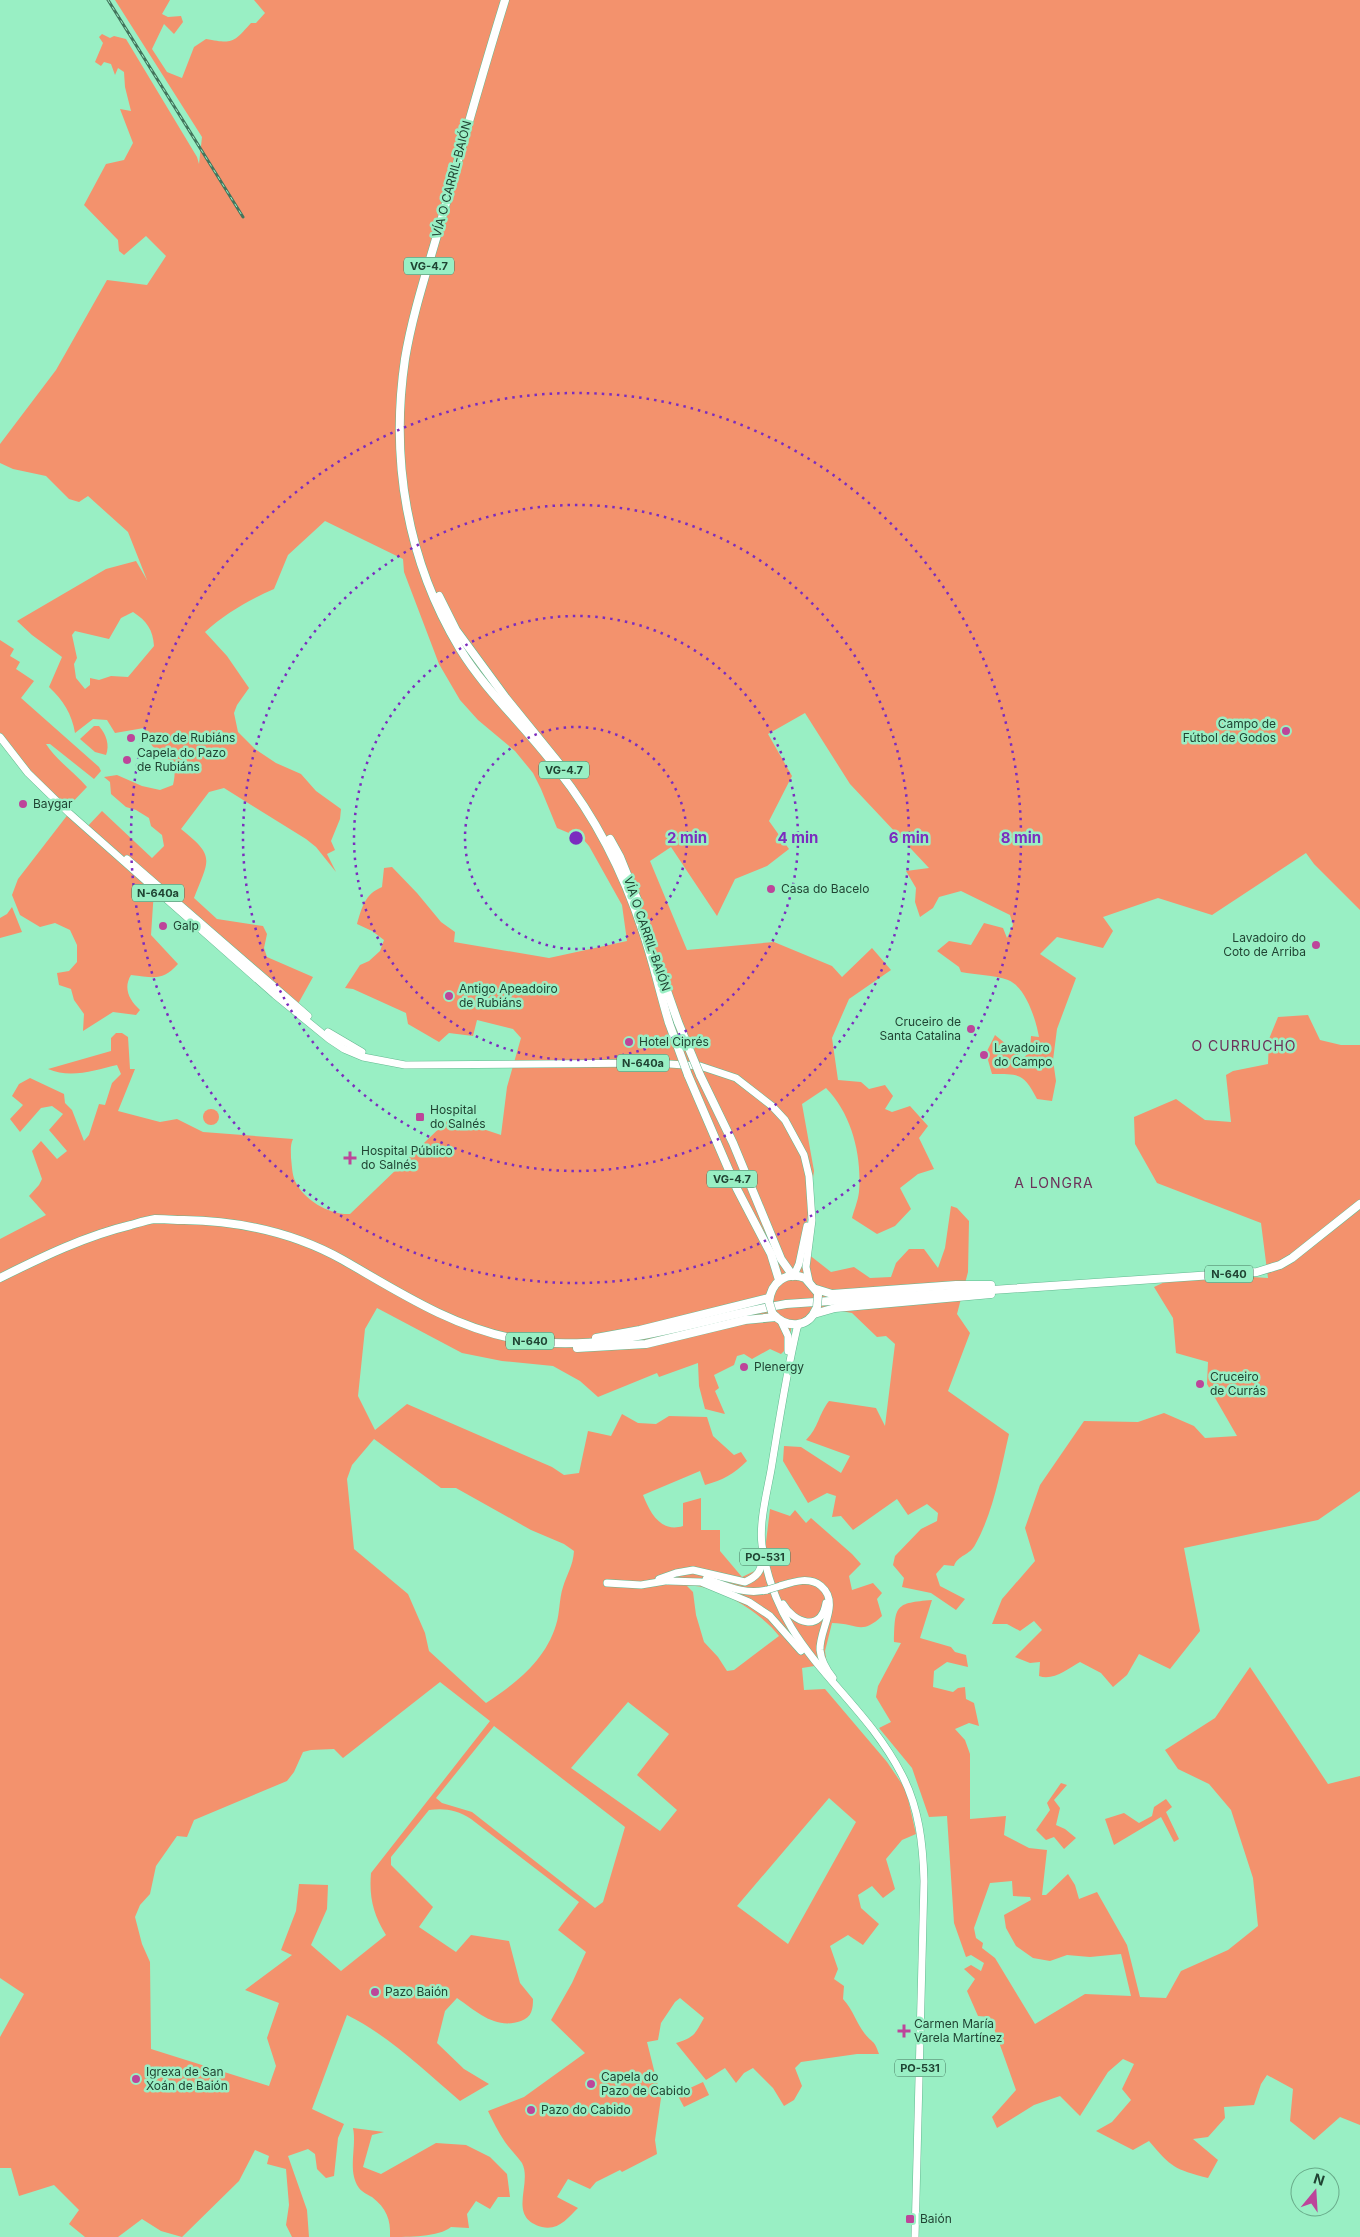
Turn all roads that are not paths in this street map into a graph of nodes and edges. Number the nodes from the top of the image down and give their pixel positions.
1 (505, 0) edge
2 (414, 539) junction
3 (0, 738) edge
4 (811, 1196) junction
5 (1360, 1204) edge
6 (794, 1275) junction
7 (0, 1278) edge
8 (779, 1280) junction
9 (809, 1281) junction
10 (1073, 1285) junction
11 (386, 1286) junction
12 (1038, 1288) junction
13 (817, 1292) junction
14 (769, 1300) junction
15 (816, 1310) junction
16 (776, 1317) junction
17 (799, 1324) junction
18 (561, 1344) junction
19 (787, 1371) junction
20 (762, 1543) junction
21 (769, 1578) junction
22 (668, 1581) junction
23 (607, 1583) dead end
24 (641, 1585) junction
25 (826, 1593) junction
26 (815, 1663) junction
27 (853, 1707) junction
28 (915, 2237) edge

1 - 2 highway, VÍA O CARRIL-BAIÓN / VG-4.7
2 - 6 highway, VÍA O CARRIL-BAIÓN / VG-4.7, bridge
2 - 8 highway, VÍA O CARRIL-BAIÓN / VG-4.7, bridge
3 - 4 main road, N-640a
4 - 6 main road, N-640a
4 - 9 main road, N-640a
5 - 10 highway, N-640
6 - 8 highway
6 - 9 highway
7 - 11 highway, N-640
8 - 14 highway
9 - 13 highway
10 - 12 highway, N-640
10 - 13 highway
11 - 16 highway
11 - 18 highway, N-640
12 - 15 highway
12 - 18 highway, N-640
13 - 15 highway, bridge
14 - 16 highway, bridge
14 - 18 highway
15 - 17 highway
16 - 17 highway
16 - 19 main road, PO-531
17 - 19 main road, PO-531
19 - 20 main road, PO-531
20 - 21 main road, PO-531
20 - 24 main road
21 - 25 main road
21 - 26 main road, PO-531
22 - 24 main road
22 - 25 main road, bridge
22 - 26 main road
23 - 24 main road
25 - 27 main road
26 - 27 main road, PO-531
27 - 28 main road, PO-531

